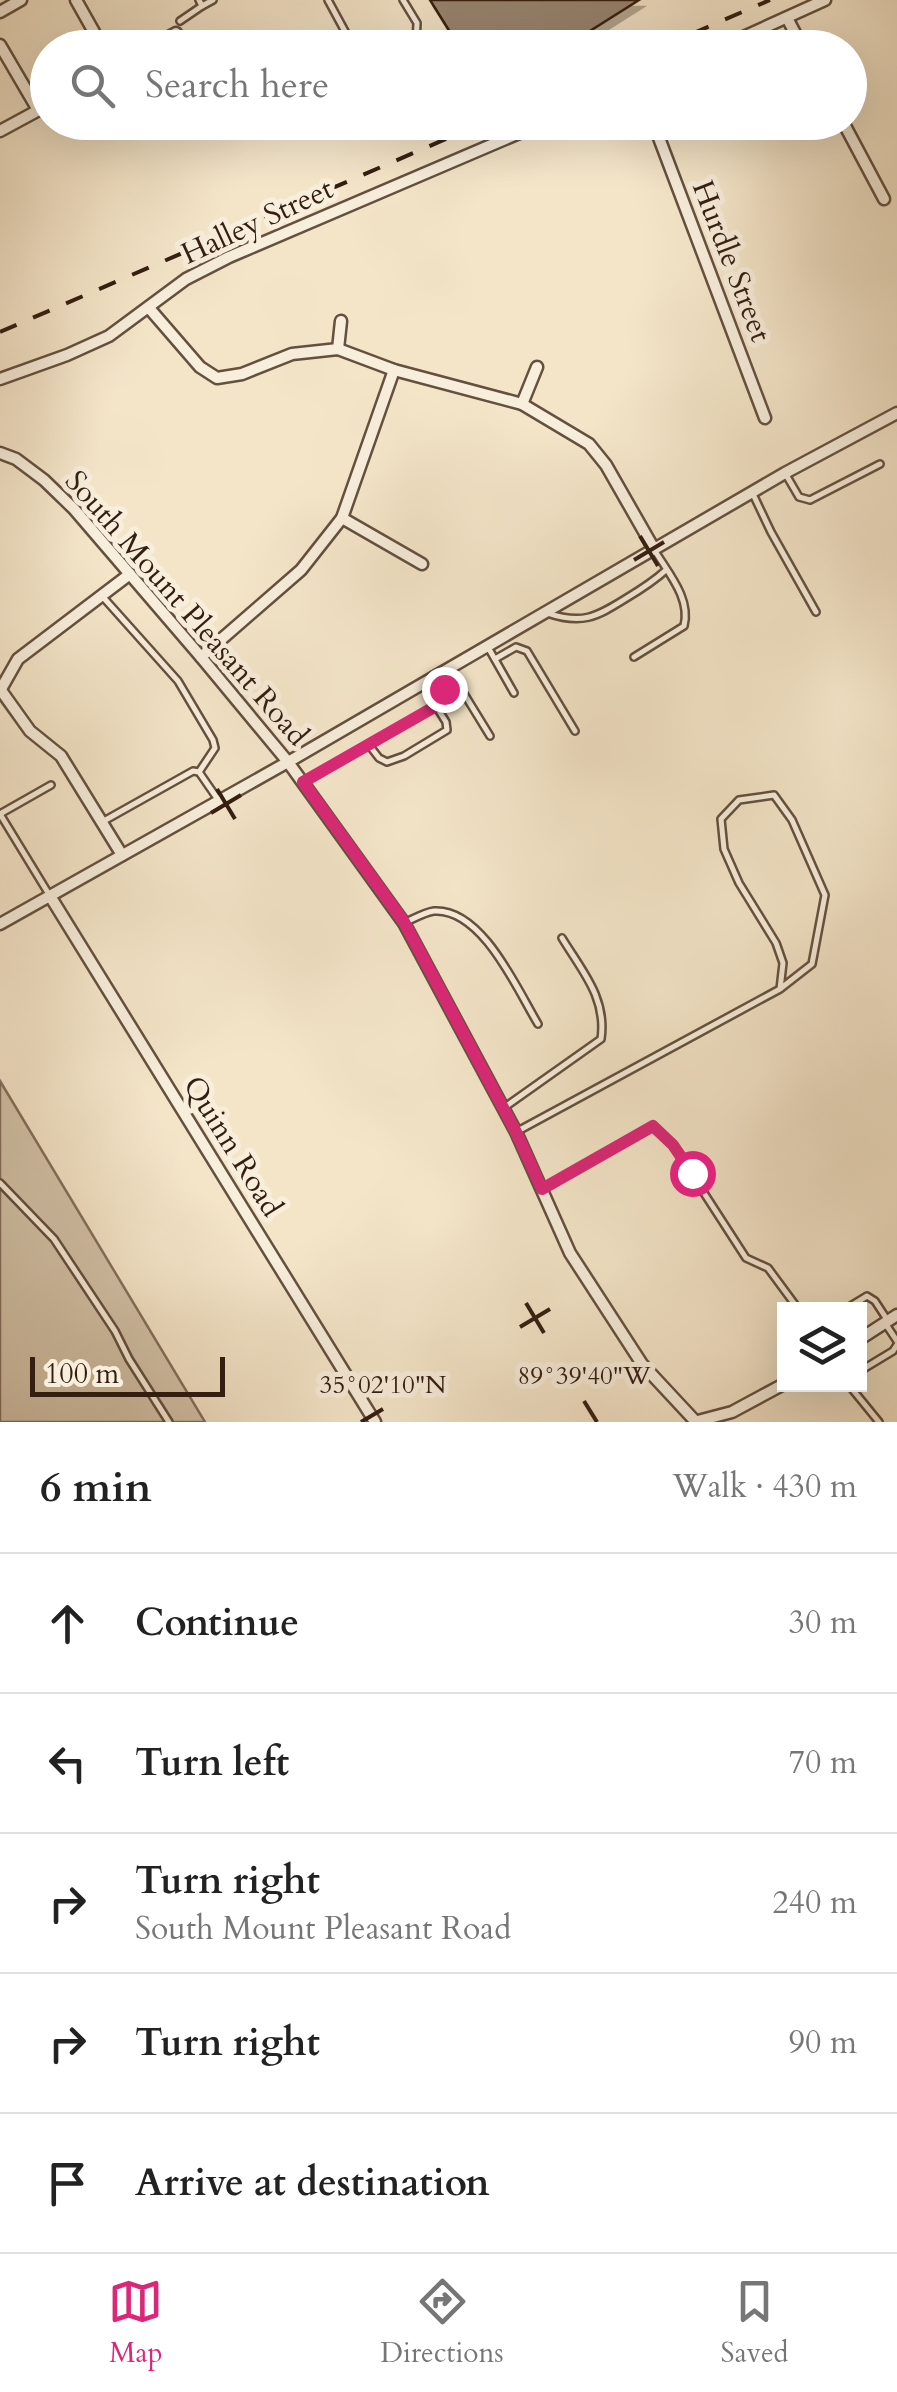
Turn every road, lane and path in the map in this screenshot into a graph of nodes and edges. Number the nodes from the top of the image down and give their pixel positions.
1 (21, 0) edge
2 (76, 0) edge
3 (213, 0) edge
4 (328, 0) edge
5 (403, 0) edge
6 (825, 0) edge
7 (200, 3) edge
8 (0, 12) edge
9 (787, 18) junction
10 (178, 27) joint
11 (93, 30) edge
12 (174, 30) edge
13 (344, 30) edge
14 (417, 30) edge
15 (760, 30) edge
16 (793, 30) edge
17 (0, 45) edge
18 (30, 89) edge
19 (30, 115) edge
20 (0, 131) edge
21 (503, 140) edge
22 (659, 140) edge
23 (853, 140) edge
24 (884, 199) dead end
25 (149, 308) junction
26 (341, 321) dead end
27 (338, 348) junction
28 (536, 368) dead end
29 (394, 370) junction
30 (0, 379) edge
31 (522, 404) junction
32 (897, 413) edge
33 (765, 418) dead end
34 (0, 453) edge
35 (880, 464) dead end
36 (785, 473) junction
37 (752, 492) junction
38 (342, 518) junction
39 (654, 549) junction
40 (422, 564) dead end
41 (667, 570) junction
42 (130, 574) junction
43 (102, 596) junction
44 (545, 612) junction
45 (816, 612) dead end
46 (487, 646) junction
47 (202, 657) junction
48 (634, 657) dead end
49 (495, 659) junction
50 (427, 681) junction
51 (0, 689) edge
52 (514, 693) dead end
53 (436, 702) junction
54 (575, 731) dead end
55 (490, 736) dead end
56 (369, 744) junction
57 (288, 762) junction
58 (199, 772) junction
59 (303, 782) junction
60 (51, 784) dead end
61 (218, 800) junction
62 (0, 814) edge
63 (102, 822) junction
64 (122, 855) junction
65 (50, 896) junction
66 (404, 922) junction
67 (0, 924) edge
68 (562, 938) dead end
69 (780, 989) junction
70 (538, 1024) dead end
71 (503, 1109) junction
72 (516, 1132) junction
73 (0, 1183) edge
74 (542, 1189) junction
75 (793, 1302) edge
76 (857, 1302) edge
77 (890, 1320) edge
78 (867, 1335) edge
79 (897, 1343) edge
80 (867, 1367) edge
81 (777, 1388) edge
82 (855, 1392) edge
83 (169, 1422) edge
84 (374, 1422) edge
85 (695, 1422) edge
86 (880, 1422) edge

1 - 8 street
2 - 11 street
3 - 7 lane
4 - 13 lane
5 - 14 lane
6 - 9 street
7 - 10 lane
9 - 15 street
9 - 16 street
10 - 12 street
17 - 18 street
19 - 20 street
21 - 25 street, Halley Street
22 - 33 street, Hurdle Street
23 - 24 street
25 - 27 street
25 - 30 street, Halley Street
26 - 27 street
27 - 29 street
28 - 31 street
29 - 31 street
29 - 38 street
31 - 39 street
32 - 36 street
34 - 42 street, South Mount Pleasant Road
35 - 36 lane
36 - 37 street
37 - 39 street
37 - 45 lane
38 - 40 street
38 - 47 street
39 - 41 lane
39 - 44 street
41 - 44 lane
41 - 48 lane
42 - 43 street
42 - 47 street, South Mount Pleasant Road
43 - 51 street
43 - 58 lane
44 - 46 street
46 - 49 lane
46 - 50 street
47 - 57 street, South Mount Pleasant Road
49 - 52 lane
49 - 54 lane
50 - 53 lane
50 - 57 street
51 - 63 street
53 - 55 lane
53 - 56 lane
53 - 56 lane
56 - 59 lane
57 - 59 street, South Mount Pleasant Road
57 - 61 street
58 - 61 lane
58 - 63 lane
59 - 66 street, South Mount Pleasant Road
60 - 62 lane
61 - 64 street
62 - 65 lane
63 - 64 street
64 - 65 street
65 - 67 street
65 - 84 street, Quinn Road
66 - 70 lane
66 - 71 street, South Mount Pleasant Road
68 - 71 lane
69 - 69 lane
69 - 72 lane
71 - 72 street, South Mount Pleasant Road
72 - 74 street, South Mount Pleasant Road
73 - 83 lane
74 - 75 lane
74 - 85 street, South Mount Pleasant Road
76 - 77 lane
77 - 78 street
77 - 79 lane
79 - 80 lane
81 - 85 street
82 - 86 lane

